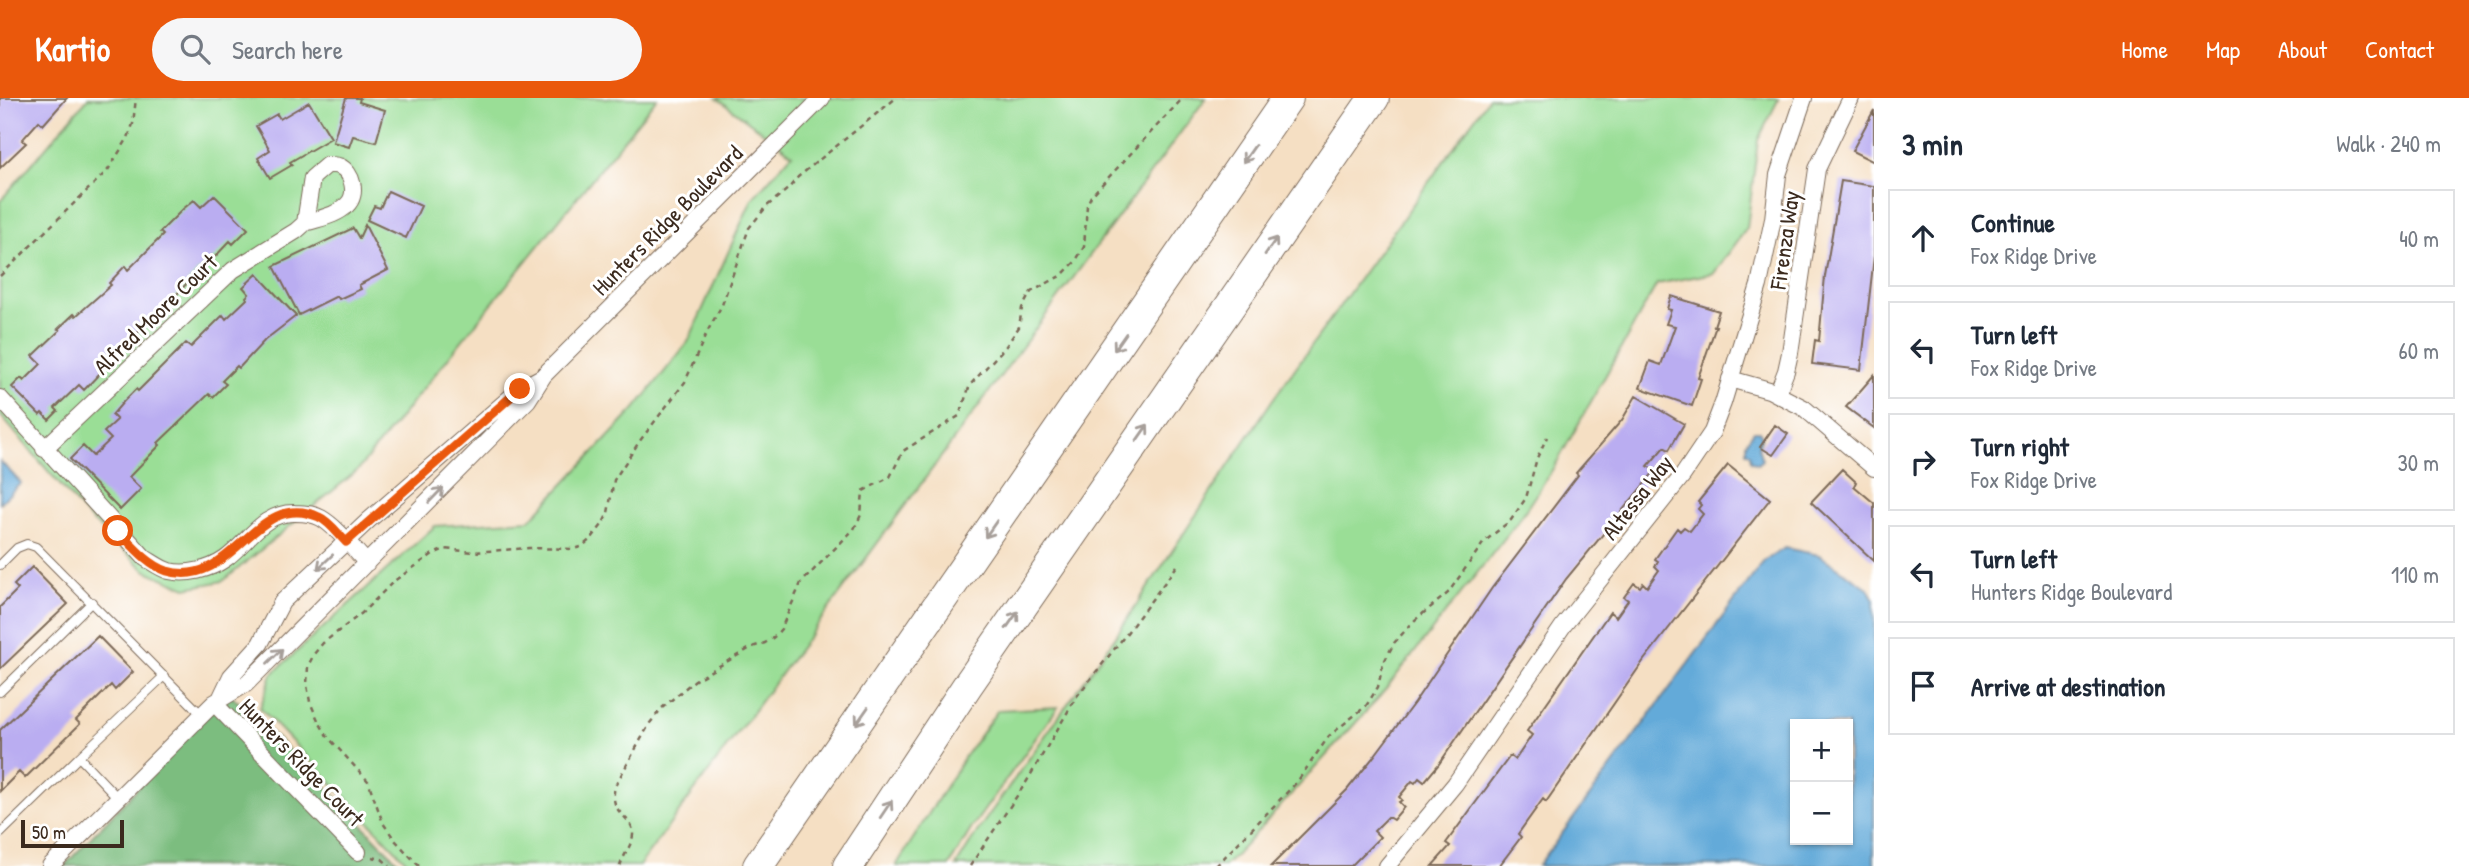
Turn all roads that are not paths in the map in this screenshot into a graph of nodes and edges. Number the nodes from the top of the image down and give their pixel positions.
1 (822, 98) edge
2 (1288, 98) edge
3 (1374, 98) edge
4 (1804, 98) edge
5 (1851, 98) edge
6 (305, 223) dead end
7 (544, 375) junction
8 (1730, 379) junction
9 (1777, 394) junction
10 (0, 398) edge
11 (44, 449) junction
12 (1874, 468) edge
13 (346, 542) junction
14 (367, 563) junction
15 (0, 565) edge
16 (92, 602) junction
17 (164, 676) junction
18 (0, 692) edge
19 (212, 705) junction
20 (834, 756) junction
21 (79, 758) junction
22 (118, 799) junction
23 (0, 834) edge
24 (363, 855) road end
25 (50, 866) edge
26 (737, 866) edge
27 (758, 866) edge
28 (848, 866) edge
29 (1387, 866) edge

1 - 7 street, Hunters Ridge Boulevard
2 -> 20 highway
28 -> 3 highway
4 - 8 street, Altessa Way
5 - 9 street, Firenza Way
6 - 11 street, Alfred Moore Court
7 - 13 street, Hunters Ridge Boulevard
14 -> 7 street, Hunters Ridge Boulevard
8 - 9 street
8 - 29 street, Altessa Way
9 - 12 street
10 - 11 street
11 - 13 street
13 - 14 street
13 -> 19 street, Hunters Ridge Boulevard
19 -> 14 street, Hunters Ridge Boulevard
15 - 16 lane
16 - 17 lane
16 - 18 lane
17 - 19 lane
17 - 21 lane
19 - 22 street, Hunters Ridge Boulevard
19 - 24 street, Hunters Ridge Court
20 - 26 highway
20 - 27 highway
21 - 22 lane
21 - 23 lane
22 - 25 street, Hunters Ridge Boulevard

